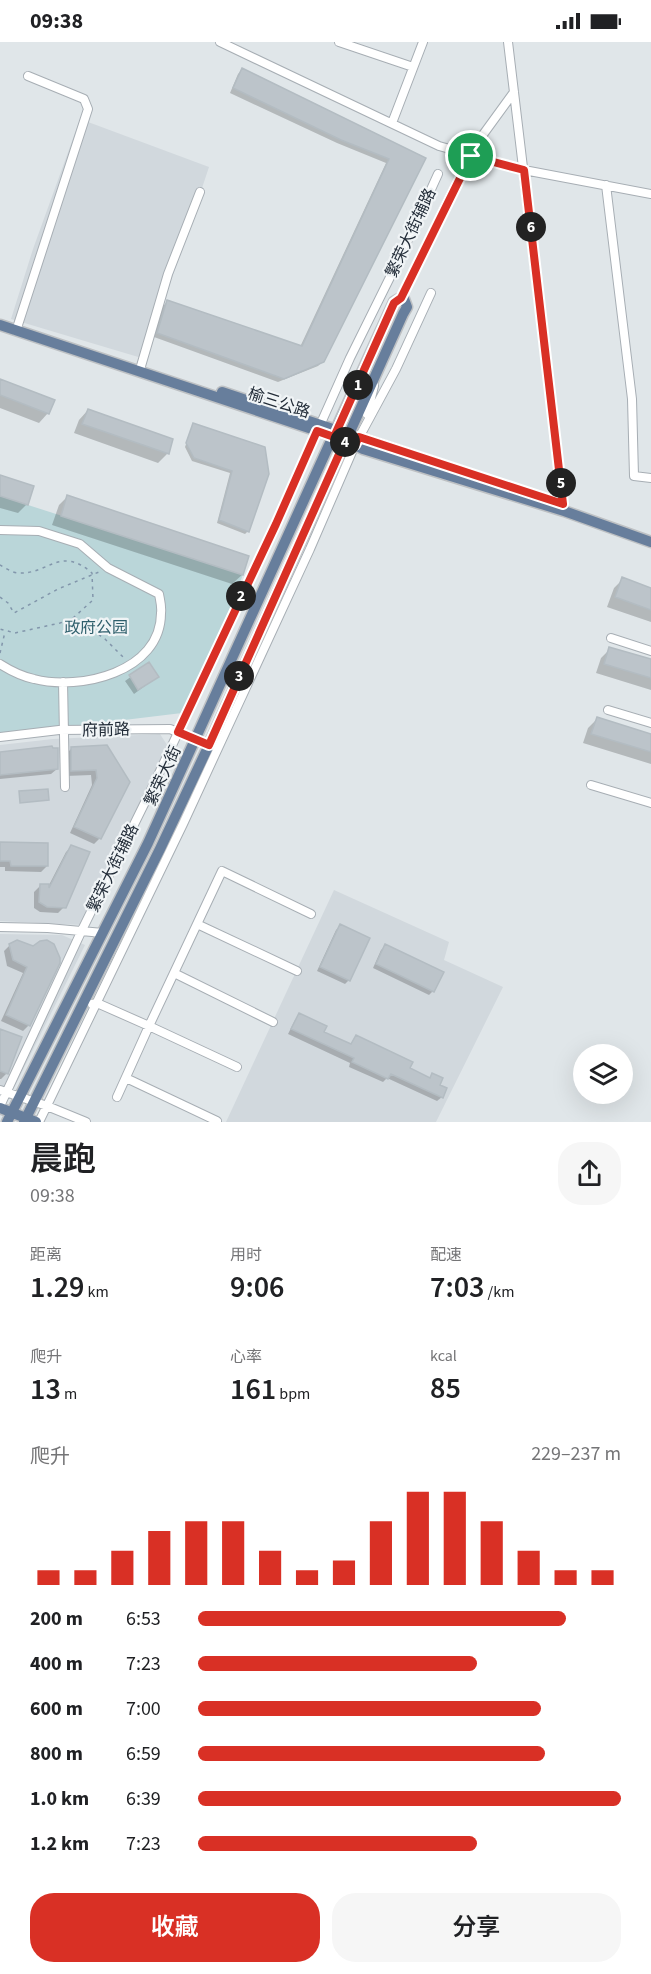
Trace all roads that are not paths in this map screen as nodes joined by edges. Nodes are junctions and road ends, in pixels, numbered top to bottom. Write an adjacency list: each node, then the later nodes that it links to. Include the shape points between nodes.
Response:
1 (220, 42): 5 (street)
2 (339, 42): 6 (street)
3 (423, 42): 6 (street)
4 (508, 42): 8 (street)
5 (233, 45): 9 (street)
6 (413, 67): 9 (street)
7 (28, 76): 20 (street, via 84,99 88,109)
8 (514, 92): 10 (street); 11 (street)
9 (392, 123): 10 (street)
10 (471, 156): 11 (street); 17 (street)
11 (524, 170): 13 (street); 27 (street)
12 (438, 174): 23 (street, 繁荣大街辅路)
13 (606, 185): 15 (street); 26 (street, via 632,399 634,476)
14 (200, 192): 21 (street, via 168,274)
15 (651, 194)
16 (431, 294): 24 (street)
17 (401, 298): 22 (main road, via 407,307); 25 (main road, via 394,303)
18 (0, 319): 20 (main road, 榆三公路)
19 (0, 326): 20 (main road, 榆三公路)
20 (17, 328): 21 (main road, 榆三公路); 23 (main road, 榆三公路)
21 (141, 366): 23 (main road, 榆三公路)
22 (377, 371): 24 (street); 25 (main road)
23 (318, 427): 25 (main road, 榆三公路); 38 (street, 繁荣大街辅路)
24 (364, 427): 25 (street)
25 (347, 437): 27 (main road, 榆三公路); 40 (main road, 繁荣大街); 41 (main road, 繁荣大街); 52 (street, via 276,623)
26 (651, 478)
27 (564, 508): 29 (main road, 榆三公路); 30 (main road, 榆三公路)
28 (0, 530): 34 (street, via 39,531 80,544 108,568 159,594 162,612 151,646 110,676)
29 (651, 535)
30 (651, 542)
31 (611, 638): 32 (street)
32 (651, 651)
33 (0, 664): 34 (street, via 18,675)
34 (63, 682): 37 (street)
35 (608, 710): 36 (street)
36 (651, 723)
37 (63, 730): 38 (street, 府前路); 39 (street, 府前路); 43 (street)
38 (178, 732): 40 (street, 府前路); 48 (street, 繁荣大街辅路)
39 (0, 737)
40 (197, 739): 41 (street, 府前路); 49 (main road, 繁荣大街)
41 (209, 745): 53 (main road, 繁荣大街)
42 (591, 785): 44 (street)
43 (65, 787)
44 (651, 803)
45 (311, 914): 46 (street, via 222,871)
46 (197, 924): 50 (street); 51 (street)
47 (0, 927): 48 (street)
48 (82, 930): 49 (street); 58 (street, 繁荣大街辅路)
49 (103, 933): 59 (main road, 繁荣大街)
50 (297, 971)
51 (174, 973): 54 (street); 55 (street)
52 (97, 1003): 53 (street); 55 (street); 62 (street)
53 (82, 1004): 61 (main road, 繁荣大街)
54 (273, 1022)
55 (149, 1026): 56 (street); 57 (street)
56 (237, 1067)
57 (126, 1078): 60 (street); 66 (street)
58 (3, 1091): 59 (street); 63 (street, 繁荣大街辅路)
59 (20, 1096): 61 (street); 64 (main road, 繁荣大街)
60 (117, 1096)
61 (34, 1102): 62 (street); 65 (main road, 繁荣大街)
62 (47, 1106): 65 (street); 67 (street)
63 (0, 1107): 64 (main road)
64 (7, 1119): 65 (main road)
65 (32, 1121)
66 (217, 1121)
67 (86, 1122)

